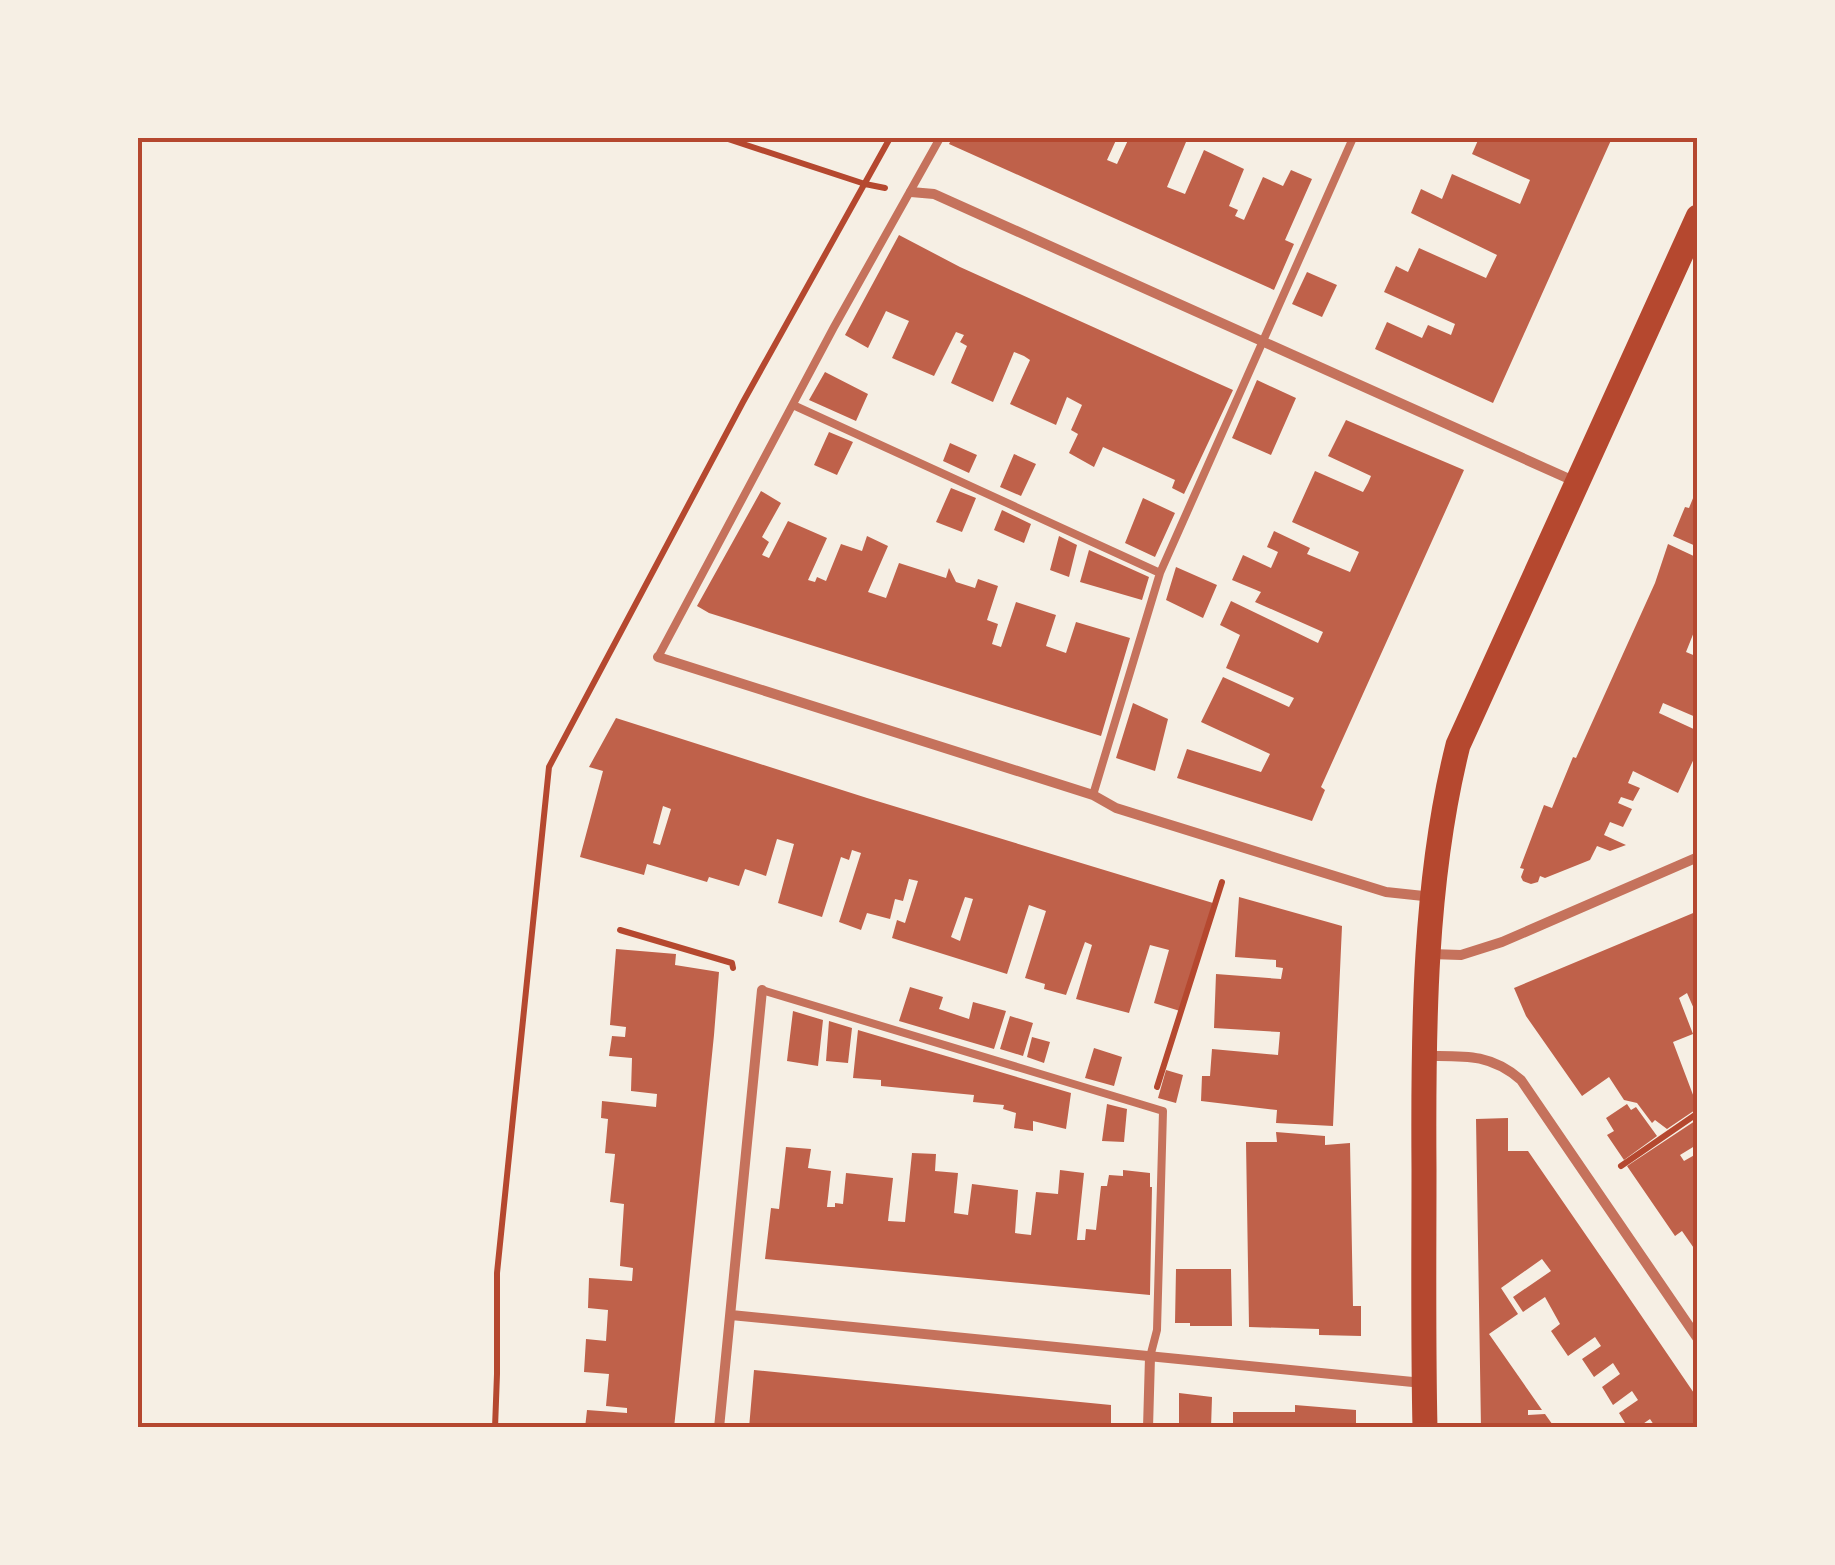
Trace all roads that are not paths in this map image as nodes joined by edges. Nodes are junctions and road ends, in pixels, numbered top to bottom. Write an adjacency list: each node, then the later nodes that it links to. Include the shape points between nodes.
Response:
1 (940, 138): 3 (lane)
2 (1353, 138): 5 (lane)
3 (911, 192): 5 (street, via 934,194); 6 (lane)
4 (1698, 217): 7 (main road)
5 (1264, 342): 7 (street); 8 (lane)
6 (794, 405): 8 (lane); 9 (lane)
7 (1577, 483): 12 (main road, via 1458,745)
8 (1160, 573): 10 (lane)
9 (658, 657): 10 (street)
10 (1094, 795): 12 (street, via 1116,808 1386,892)
11 (1698, 857): 13 (street, via 1502,942 1461,955)
12 (1434, 897): 13 (main road)
13 (1429, 954): 15 (main road)
14 (762, 990): 16 (street); 18 (lane, via 1163,1111 1157,1330)
15 (1423, 1056): 17 (street, via 1488,1059 1532,1093); 19 (main road)
16 (730, 1315): 18 (street); 20 (street)
17 (1698, 1338)
18 (1150, 1357): 19 (street); 21 (street)
19 (1424, 1383): 22 (main road)
20 (719, 1428)
21 (1148, 1428)
22 (1425, 1428)

